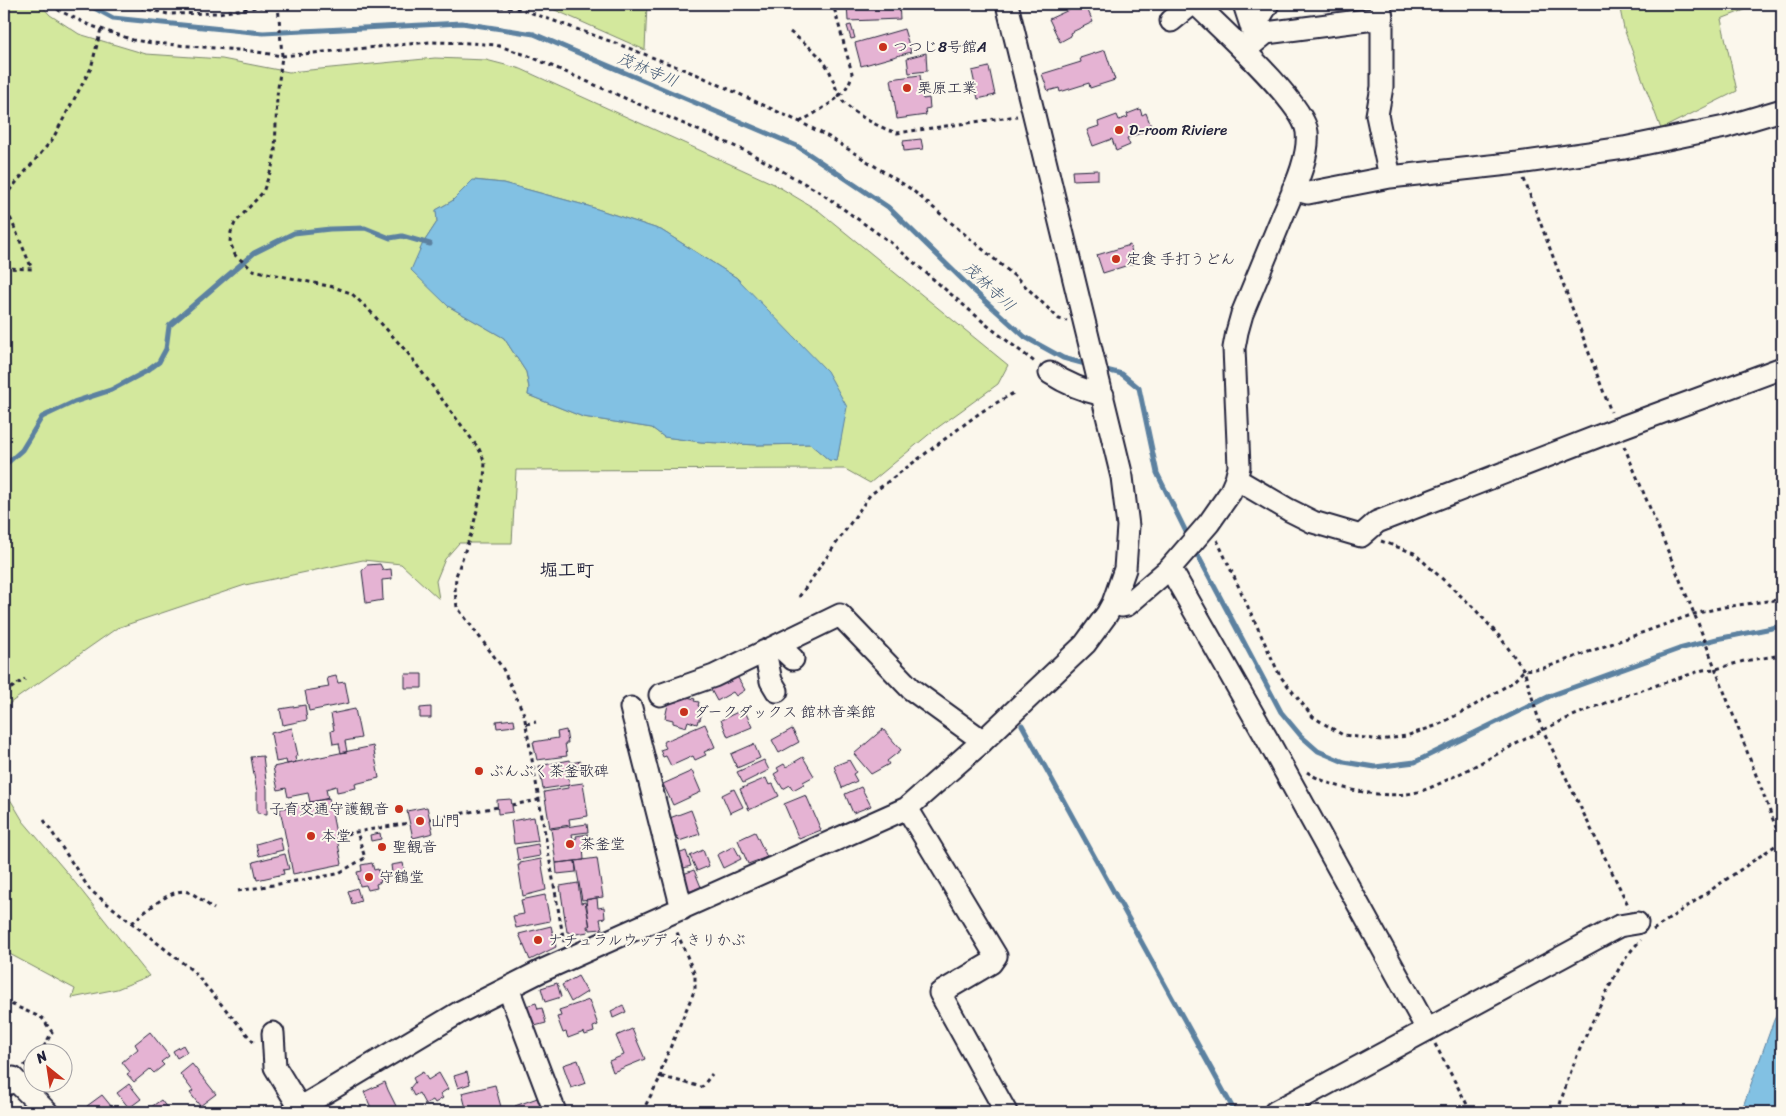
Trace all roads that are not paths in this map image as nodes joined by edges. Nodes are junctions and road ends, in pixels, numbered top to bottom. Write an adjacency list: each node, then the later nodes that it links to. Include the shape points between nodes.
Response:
1 (1007, 4): 14 (street)
2 (1192, 4): 7 (street)
3 (1196, 4): 8 (street)
4 (1244, 4): 8 (street)
5 (1268, 4): 8 (street)
6 (1381, 11): 8 (street, via 1266,33); 10 (street, via 1382,87 1378,115)
7 (1171, 21)
8 (1251, 41): 11 (street, via 1300,114 1307,131 1304,159)
9 (1782, 110): 10 (street, via 1624,148)
10 (1390, 177): 11 (street, via 1308,193)
11 (1293, 189): 15 (street, via 1237,332 1234,348 1239,468)
12 (1782, 368): 15 (street, via 1377,522 1361,536 1313,522)
13 (1050, 373): 14 (street, via 1066,383)
14 (1104, 395): 17 (street, via 1122,477 1128,526 1125,569)
15 (1236, 479): 16 (street, via 1206,526)
16 (1173, 565): 17 (street, via 1128,605); 27 (street)
17 (1113, 603): 22 (street, via 1085,644)
18 (779, 652): 19 (street, via 771,681); 20 (street); 22 (street, via 840,614 911,689)
19 (777, 691)
20 (660, 695)
21 (631, 708): 24 (street)
22 (983, 741): 23 (street)
23 (908, 808): 24 (street); 33 (street, via 996,956 991,963 940,993)
24 (678, 916): 26 (street, via 541,971)
25 (1644, 930): 27 (street, via 1619,926)
26 (508, 988): 30 (street, via 460,1012); 32 (street)
27 (1427, 1029): 34 (street)
28 (274, 1033): 30 (street, via 275,1066)
29 (4, 1086): 31 (street, via 13,1078)
30 (297, 1110)
31 (47, 1112)
32 (555, 1112)
33 (1006, 1112)
34 (1275, 1112)

